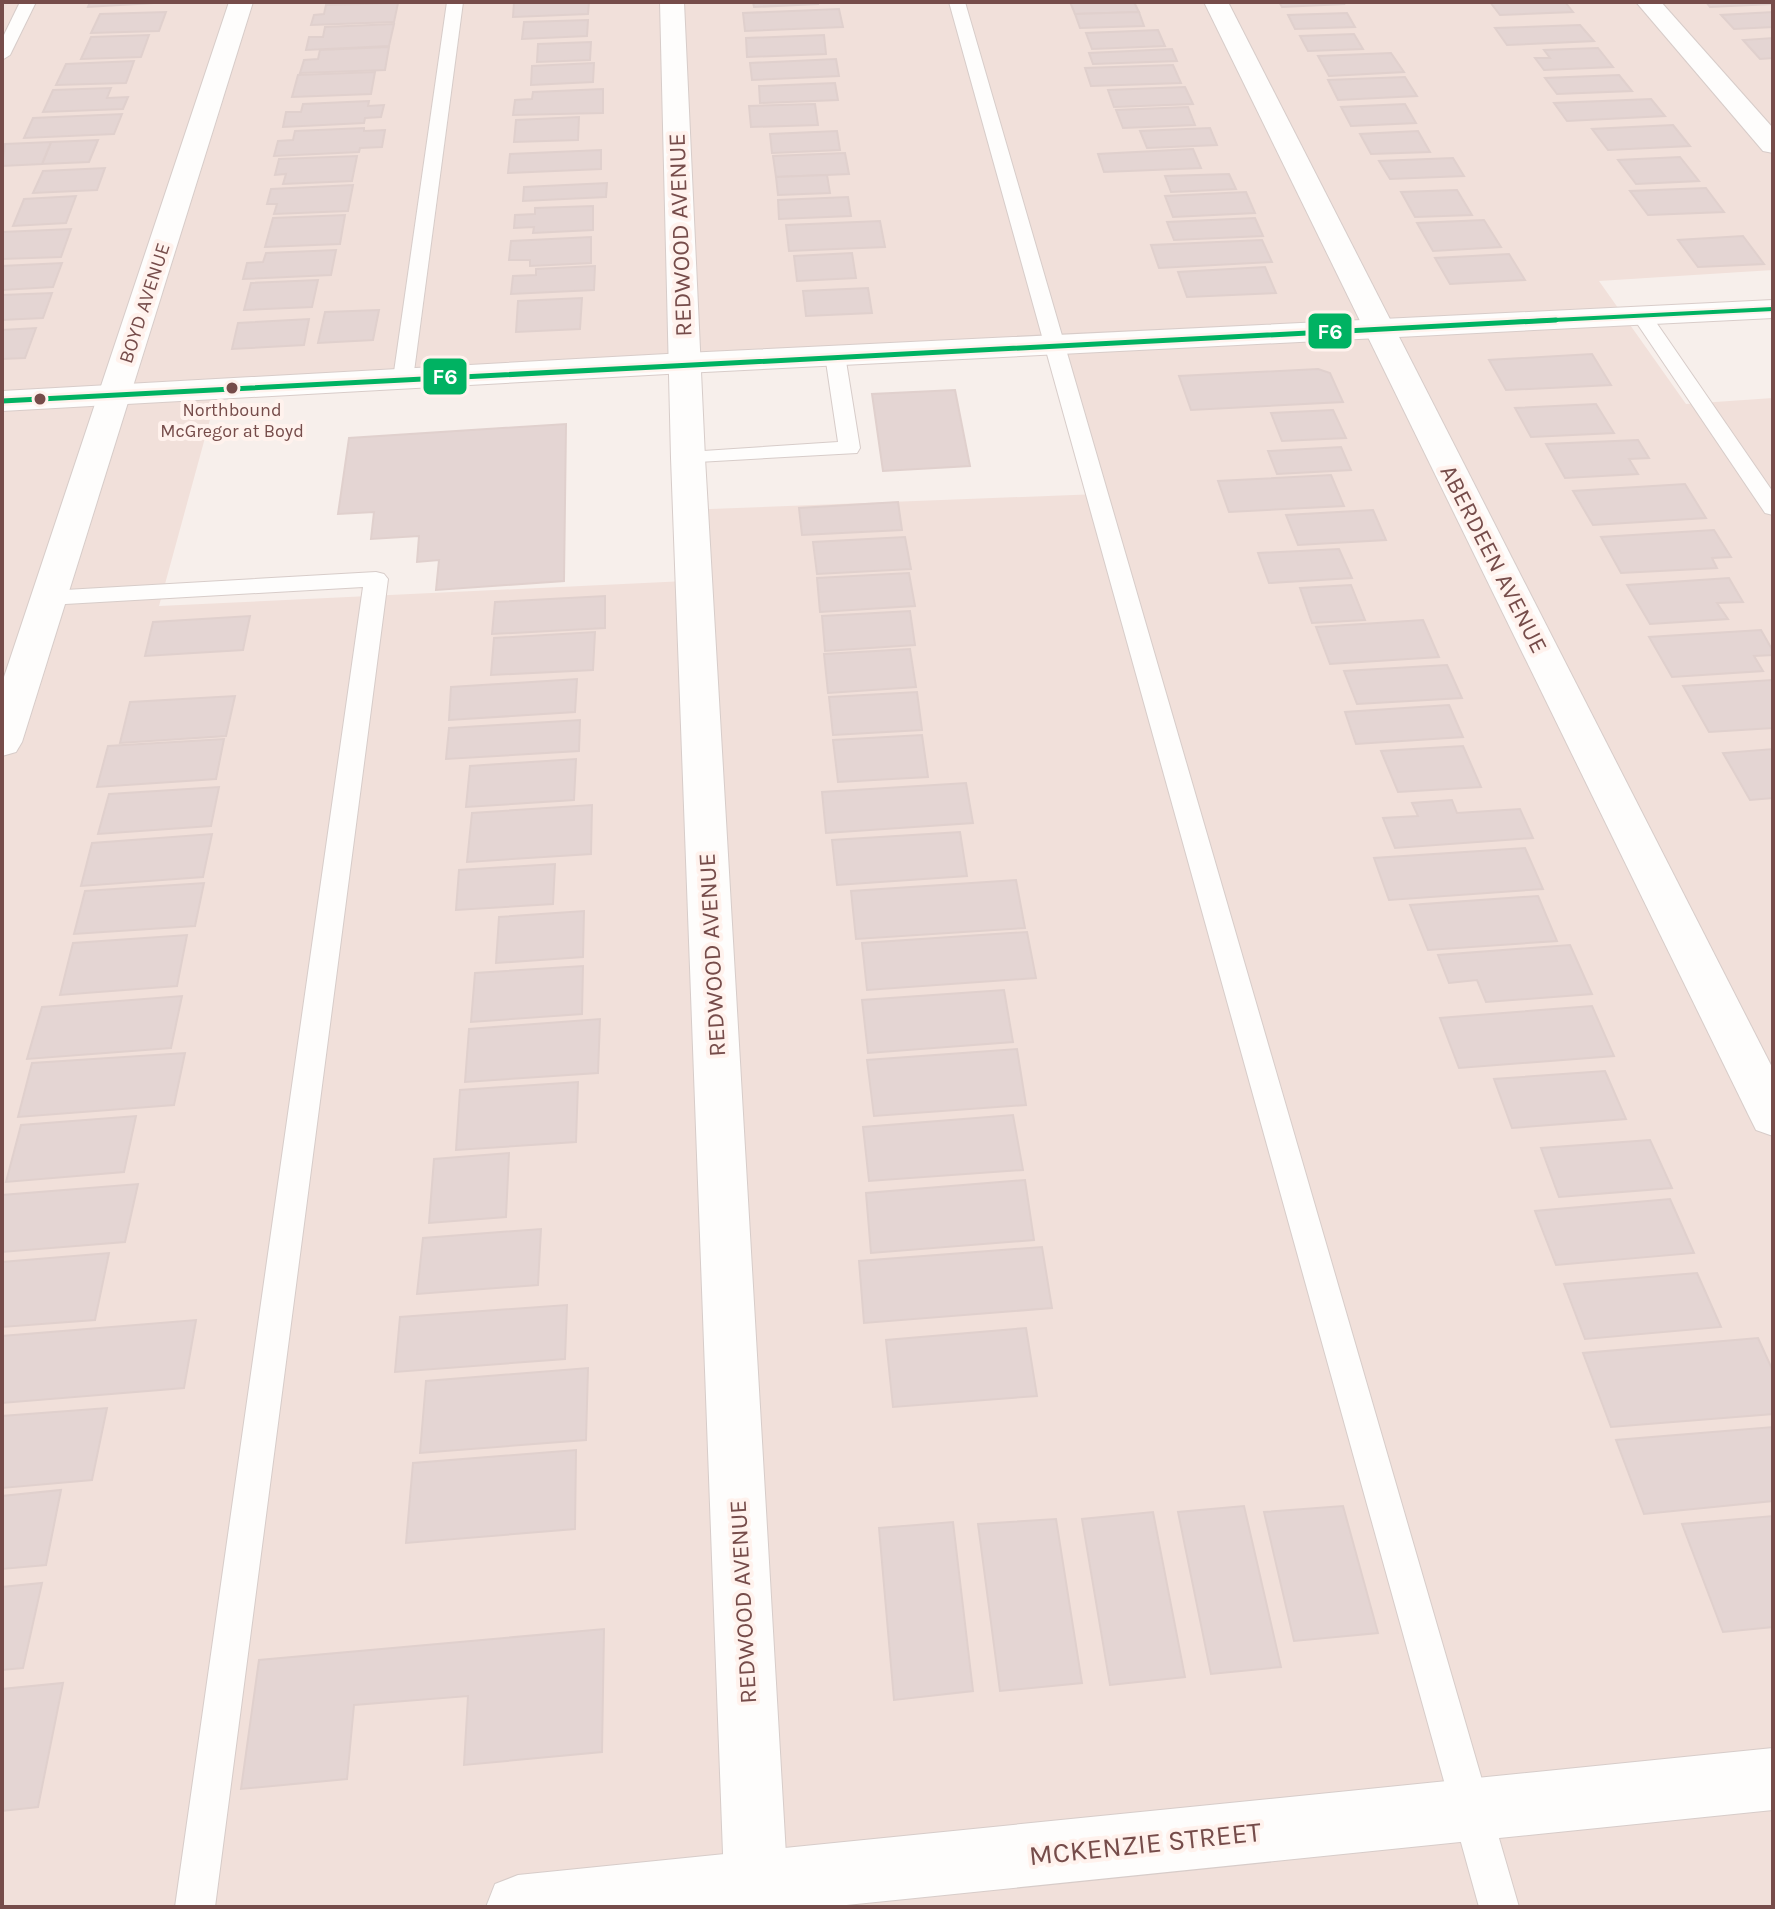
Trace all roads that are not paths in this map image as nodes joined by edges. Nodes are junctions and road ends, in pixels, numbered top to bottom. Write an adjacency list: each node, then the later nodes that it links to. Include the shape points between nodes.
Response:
1 (28, 2): 8 (lane)
2 (241, 2): 17 (street, BOYD AVENUE)
3 (455, 2): 16 (lane)
4 (672, 2): 15 (street, REDWOOD AVENUE)
5 (957, 2): 13 (lane)
6 (1216, 2): 12 (street, ABERDEEN AVENUE)
7 (1648, 2): 9 (street)
8 (2, 55)
9 (1773, 145)
10 (1773, 309): 11 (street)
11 (1642, 316): 12 (street); 20 (lane)
12 (1379, 329): 13 (street); 23 (street, ABERDEEN AVENUE)
13 (1057, 345): 14 (street); 25 (lane)
14 (835, 355): 15 (street); 19 (lane, via 849,448)
15 (685, 363): 16 (street); 19 (street, REDWOOD AVENUE)
16 (403, 379): 17 (street)
17 (114, 395): 18 (street); 21 (street, BOYD AVENUE)
18 (2, 401)
19 (688, 458): 26 (street, REDWOOD AVENUE)
20 (1773, 508)
21 (48, 598): 22 (street, BOYD AVENUE); 27 (lane, via 376,579)
22 (2, 742)
23 (1773, 1116)
24 (1773, 1779): 25 (street, MCKENZIE STREET)
25 (1472, 1811): 26 (street, MCKENZIE STREET); 29 (lane)
26 (757, 1894): 28 (street, MCKENZIE STREET)
27 (195, 1907)
28 (518, 1907)
29 (1499, 1907)

